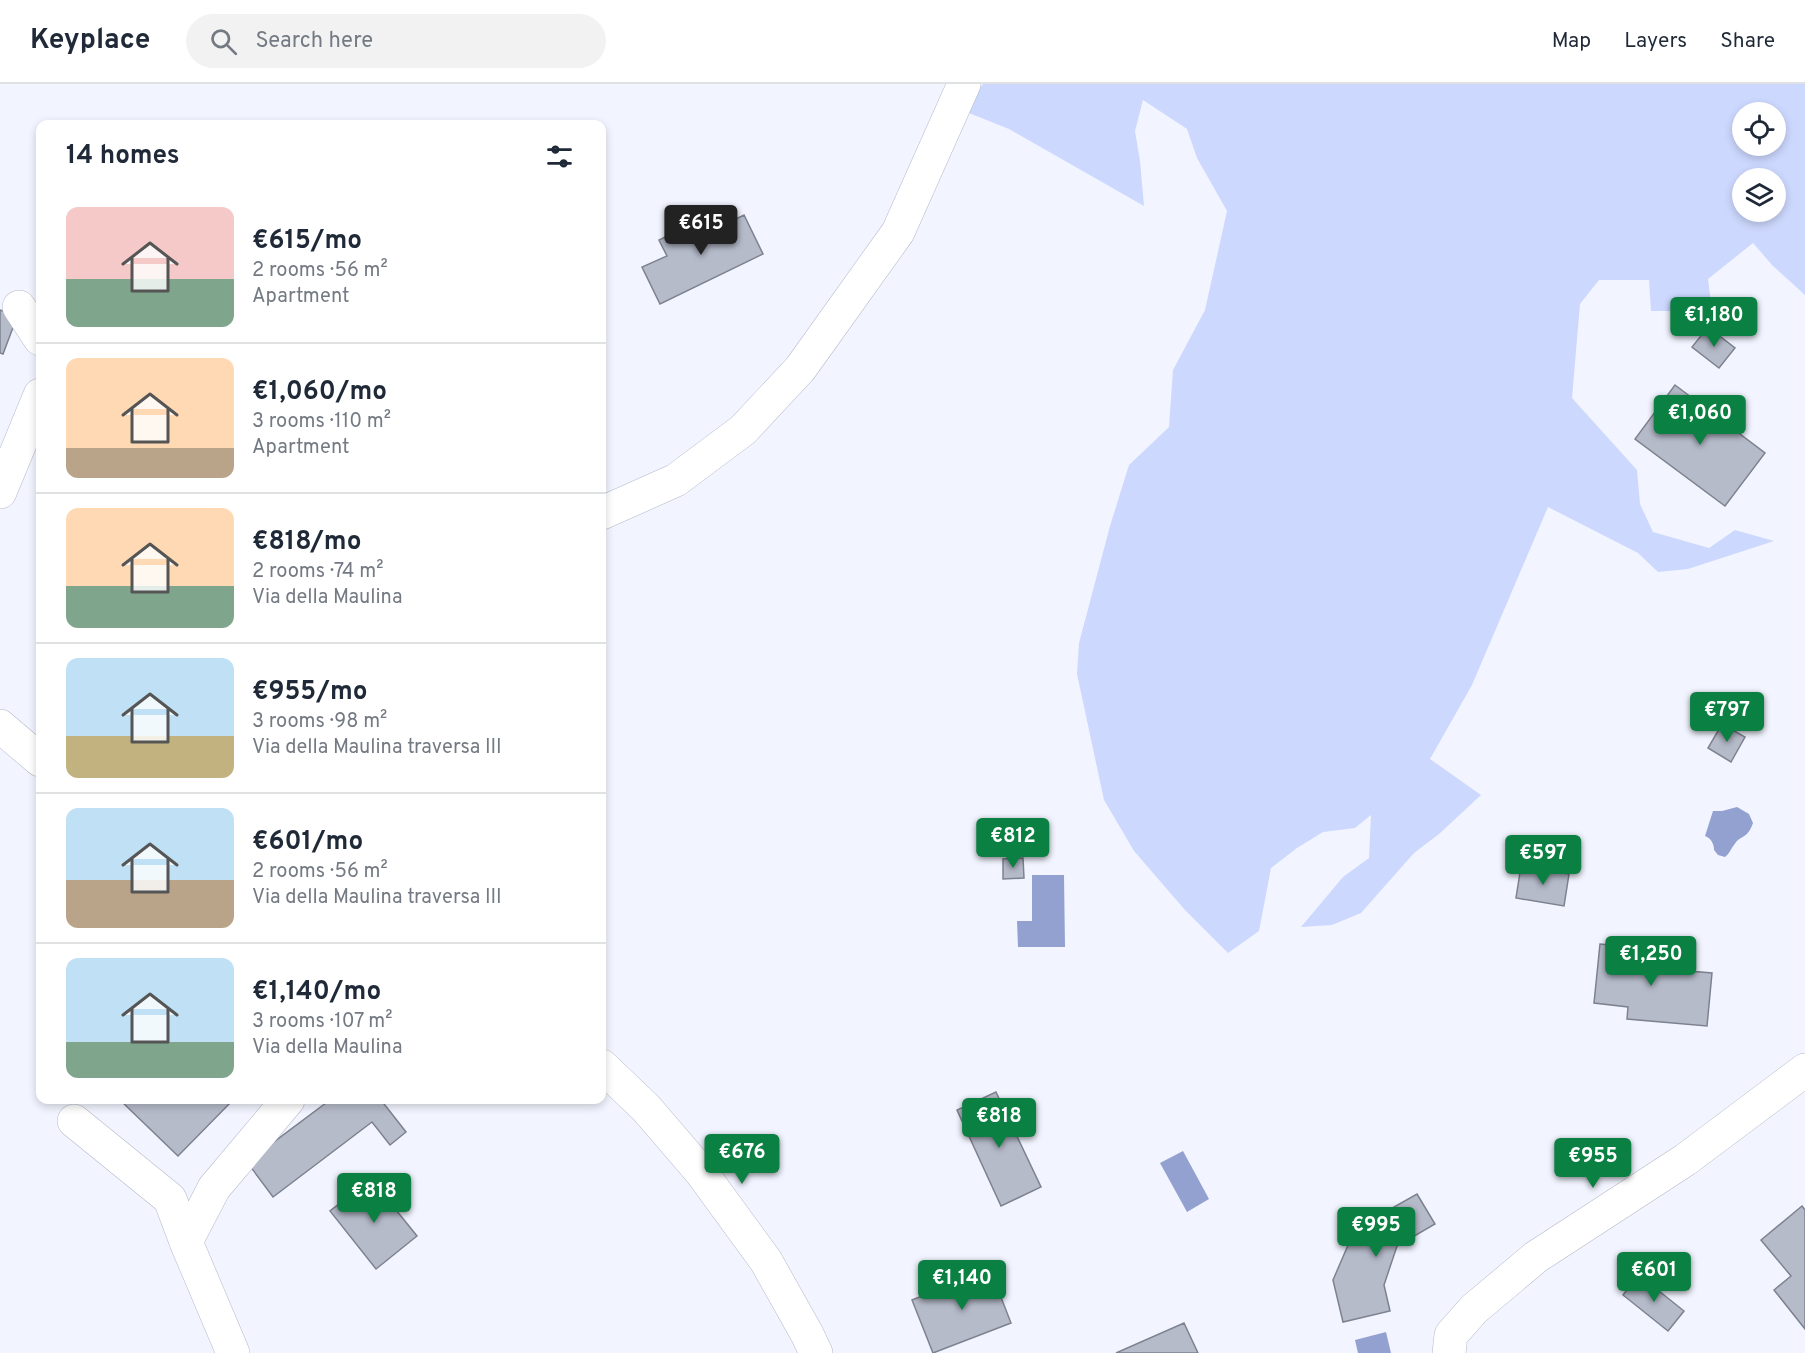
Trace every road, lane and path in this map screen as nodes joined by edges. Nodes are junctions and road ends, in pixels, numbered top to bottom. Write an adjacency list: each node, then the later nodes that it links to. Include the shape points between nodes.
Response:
1 (964, 84): 6 (street, via 898,232 800,369 743,430 676,480)
2 (19, 307): 3 (street)
3 (36, 333)
4 (36, 405): 5 (street)
5 (0, 492)
6 (606, 511)
7 (0, 726): 8 (street)
8 (36, 757)
9 (606, 1070): 15 (street, via 646,1108 701,1172 766,1261)
10 (1805, 1070): 16 (street, via 1685,1160 1536,1257 1473,1309 1451,1335)
11 (285, 1104): 13 (street, via 214,1188)
12 (74, 1121): 13 (street, via 170,1199)
13 (186, 1242): 14 (street)
14 (233, 1353)
15 (816, 1353)
16 (1449, 1353)

